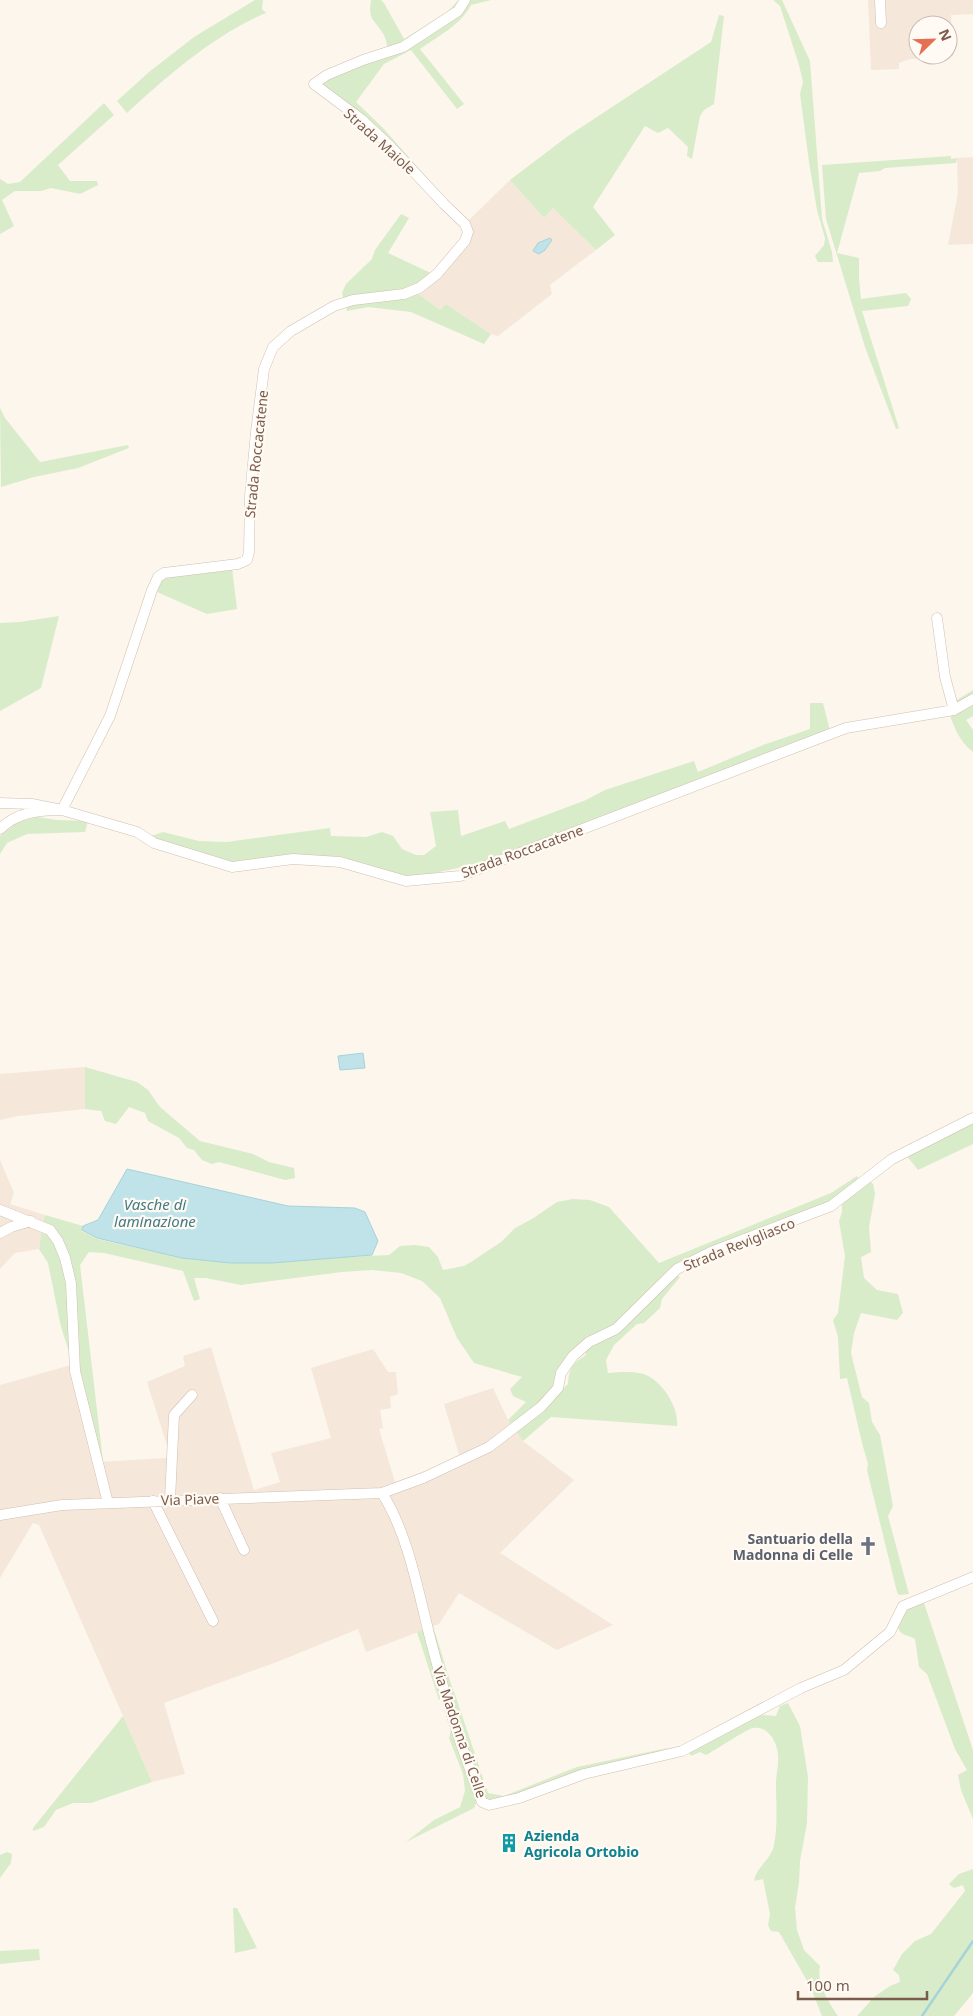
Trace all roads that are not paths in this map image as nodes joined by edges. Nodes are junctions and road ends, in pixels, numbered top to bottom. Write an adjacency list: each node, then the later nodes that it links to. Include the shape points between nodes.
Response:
1 (465, 0): 4 (street, Strada Maiole, via 458,11 403,47 363,60 314,84 361,119 389,145 465,224 468,232 465,241 437,274 419,288 404,294)
2 (880, 0): 3 (street)
3 (881, 24)
4 (361, 300): 9 (street, Strada Roccacatene, via 344,302 320,314 291,331 270,352 264,369 256,432 247,560 238,564 164,573 158,577 110,716)
5 (937, 618): 7 (street, via 945,677)
6 (973, 699): 7 (street, Strada Roccacatene)
7 (954, 710): 9 (street, Strada Roccacatene, via 846,728 460,876 406,881 340,862 302,860 232,867 154,843 137,832)
8 (0, 803): 9 (street, Strada Roccacatene, via 32,804)
9 (62, 810): 10 (street, via 22,814)
10 (0, 829)
11 (973, 1118): 16 (street, Strada Revigliasco, via 892,1159 831,1206 711,1252 677,1269 616,1329 589,1342 573,1356 561,1373 558,1388 534,1412 471,1456)
12 (0, 1210): 13 (street)
13 (31, 1221): 14 (street); 20 (street, via 50,1230 65,1258 71,1283 75,1371)
14 (0, 1233)
15 (192, 1394): 18 (street, via 174,1415)
16 (382, 1493): 17 (street, Via Piave); 23 (street, Via Madonna di Celle, via 406,1545 446,1699 482,1802 489,1805 519,1798 584,1774 682,1751 801,1688 844,1670 890,1632 903,1606)
17 (220, 1498): 18 (street, Via Piave); 22 (street)
18 (170, 1500): 19 (street, Via Piave)
19 (153, 1501): 20 (street, Via Piave); 24 (street)
20 (108, 1503): 21 (street, Via Piave, via 43,1507)
21 (0, 1515)
22 (244, 1550)
23 (973, 1577)
24 (213, 1621)

